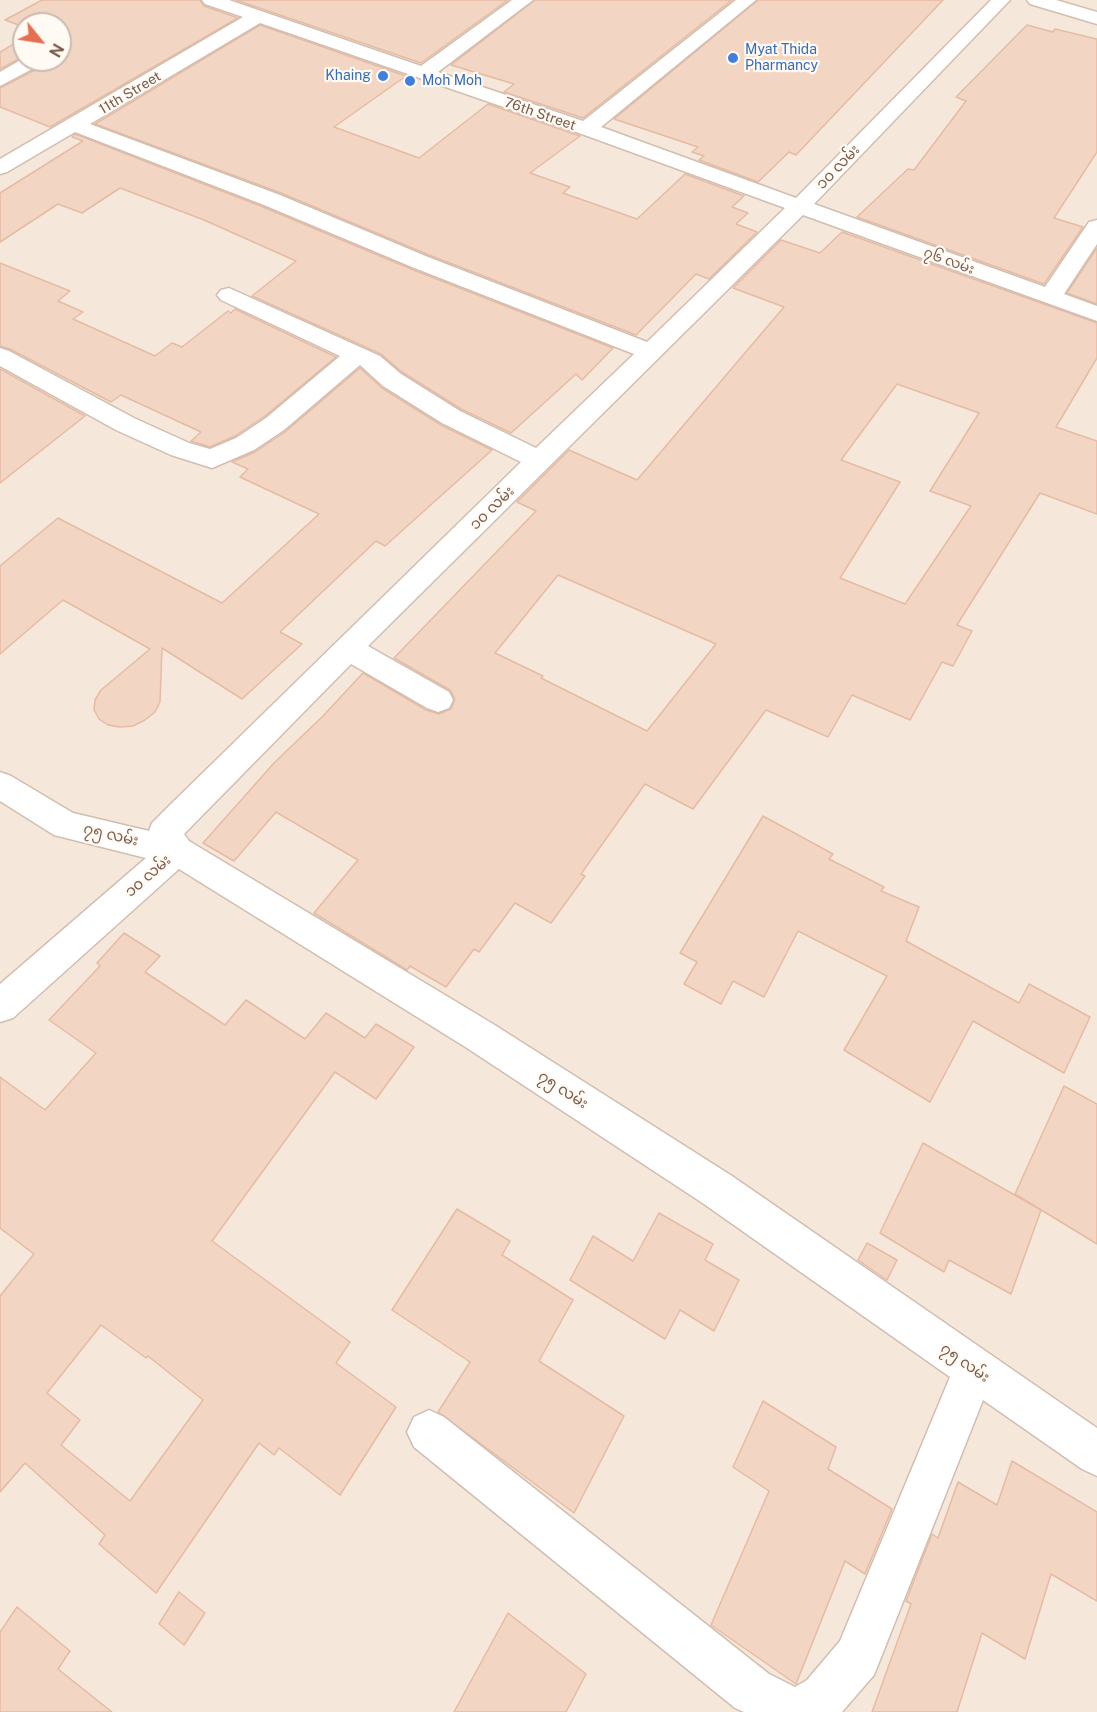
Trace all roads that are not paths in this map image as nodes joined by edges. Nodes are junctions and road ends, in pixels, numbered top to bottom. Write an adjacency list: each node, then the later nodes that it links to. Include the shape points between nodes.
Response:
1 (212, 0): 7 (street, 76th Street)
2 (272, 0): 7 (street, 11th Street)
3 (524, 0): 10 (street)
4 (747, 0): 13 (street)
5 (1001, 0): 15 (street, ၁၀ လမ်း)
6 (1036, 0): 8 (street)
7 (254, 15): 10 (street, 76th Street); 12 (street, 11th Street)
8 (1097, 18)
9 (14, 72): 11 (street)
10 (424, 73): 13 (street, 76th Street)
11 (0, 80)
12 (75, 125): 14 (street, 11th Street); 20 (street)
13 (586, 129): 15 (street, 76th Street)
14 (0, 168)
15 (800, 206): 18 (street, ၇၆ လမ်း); 20 (street, ၁၀ လမ်း)
16 (1097, 227): 18 (street)
17 (229, 295): 21 (street)
18 (1050, 298): 19 (street, ၇၆ လမ်း)
19 (1097, 314)
20 (651, 352): 23 (street, ၁၀ လမ်း)
21 (357, 355): 22 (street, via 275,424 212,459 125,424); 23 (street, via 420,399)
22 (0, 356)
23 (540, 461): 24 (street, ၁၀ လမ်း)
24 (348, 649): 25 (street); 27 (street, ၁၀ လမ်း, via 164,833)
25 (438, 700)
26 (0, 784): 27 (street, ၇၅ လမ်း, via 64,825)
27 (177, 850): 28 (street, ၁၀ လမ်း); 29 (street, ၇၅ လမ်း, via 480,1036 718,1190)
28 (0, 1006)
29 (974, 1370): 31 (street, ၇၅ လမ်း); 32 (street, via 857,1658 824,1697)
30 (429, 1432): 32 (street, via 752,1691)
31 (1097, 1454)
32 (797, 1712)

